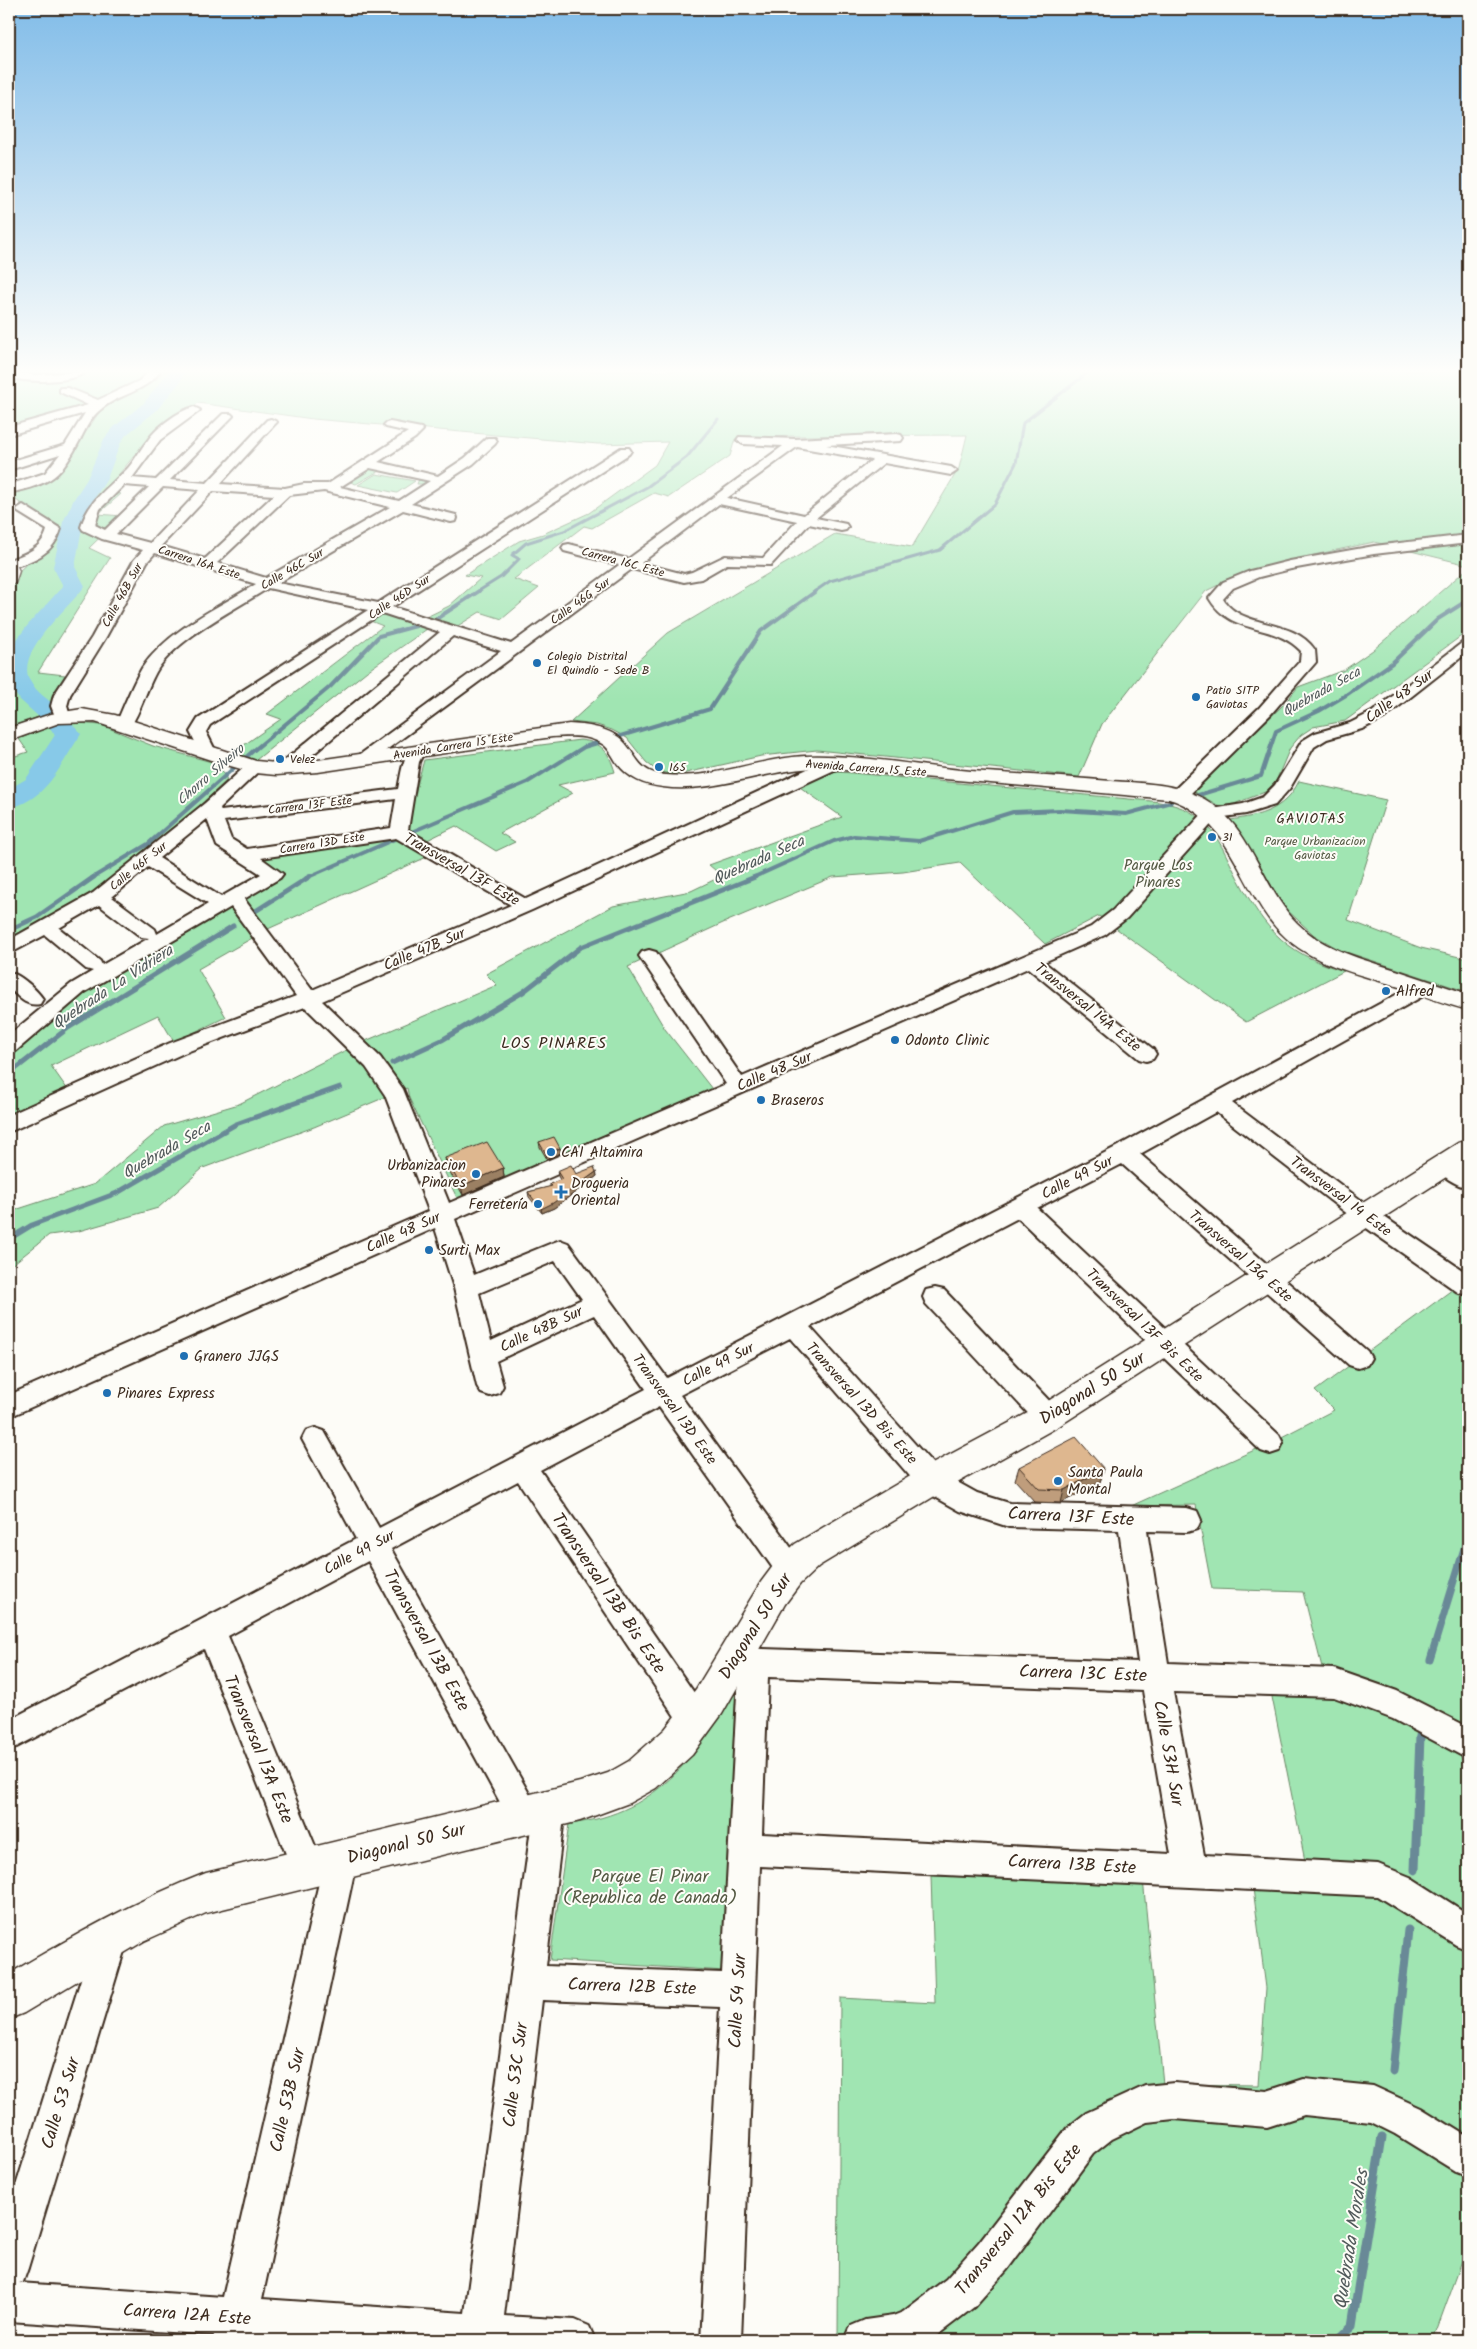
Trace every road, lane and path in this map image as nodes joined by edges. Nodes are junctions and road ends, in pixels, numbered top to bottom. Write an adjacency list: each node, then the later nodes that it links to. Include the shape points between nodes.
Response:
1 (35, 481): 13 (street)
2 (122, 481): 10 (street); 23 (street, Carrera 16A Este, via 97,505 88,520 88,527)
3 (163, 481): 10 (street)
4 (218, 481): 11 (street, Calle 46B Sur)
5 (342, 481): 12 (street)
6 (440, 481): 16 (street, Calle 46C Sur)
7 (579, 481): 21 (street, Calle 46D Sur)
8 (744, 481): 15 (street, Calle 46G Sur)
9 (854, 481): 19 (street)
10 (160, 484): 11 (street); 23 (street)
11 (212, 487): 14 (street); 25 (street, Calle 46B Sur)
12 (330, 488): 14 (street, via 311,487); 16 (street)
13 (9, 489)
14 (285, 492): 28 (street)
15 (717, 500): 19 (street); 27 (street, Calle 46G Sur)
16 (402, 505): 18 (street); 31 (street, Calle 46C Sur)
17 (23, 509): 29 (street, via 54,529 53,535 39,553)
18 (451, 518)
19 (807, 519): 20 (street); 27 (street, Carrera 16C Este, via 770,560 757,563 725,560 696,576 677,577)
20 (841, 527)
21 (502, 531): 22 (street); 32 (street, Calle 46D Sur)
22 (518, 535)
23 (107, 536): 25 (street, Carrera 16A Este)
24 (1468, 539): 46 (street, via 1322,557 1247,578 1222,589 1216,598 1220,608 1232,616 1298,639 1308,650 1308,662 1258,718)
25 (152, 547): 28 (street, Carrera 16A Este); 36 (street, Calle 46B Sur, via 136,567 99,637 62,695 59,706)
26 (569, 548): 27 (street, Carrera 16C Este)
27 (631, 563): 35 (street, Calle 46G Sur)
28 (208, 564): 31 (street, Carrera 16A Este)
29 (9, 565): 30 (main road)
30 (9, 578)
31 (266, 584): 32 (street, Carrera 16A Este); 37 (street, Calle 46C Sur, via 195,627 164,652 149,670)
32 (380, 608): 33 (street, Carrera 16A Este); 40 (street, Calle 46D Sur, via 204,722 198,732)
33 (450, 631): 35 (street, Carrera 16A Este); 44 (street)
34 (1468, 645): 48 (street, Calle 48 Sur, via 1378,716 1321,736 1308,744 1279,793 1269,801 1246,809)
35 (513, 650): 41 (street, Calle 46G Sur)
36 (62, 716): 37 (main road, Avenida Carrera 15 Este, via 88,714); 38 (main road, Avenida Carrera 15 Este)
37 (124, 724): 40 (main road, Avenida Carrera 15 Este)
38 (9, 735)
39 (416, 752): 41 (main road, Avenida Carrera 15 Este); 42 (main road, Avenida Carrera 15 Este, via 552,731 581,731 608,740 633,769 664,782 694,782 790,763); 45 (street)
40 (218, 756): 43 (main road, Avenida Carrera 15 Este)
41 (364, 759): 44 (main road, Avenida Carrera 15 Este)
42 (835, 763): 46 (main road, Avenida Carrera 15 Este, via 1141,789); 54 (street, Calle 47B Sur)
43 (251, 766): 44 (main road, Avenida Carrera 15 Este); 47 (street, Calle 46F Sur)
44 (285, 769)
45 (406, 793): 47 (street, Carrera 13F Este); 49 (street)
46 (1178, 796): 48 (main road, Avenida Carrera 15 Este)
47 (212, 812): 50 (street, via 224,842); 51 (street, Calle 46F Sur)
48 (1212, 814): 59 (street, Calle 48 Sur, via 1110,924); 62 (main road, Avenida Carrera 15 Este, via 1233,840 1275,911 1298,936 1320,951 1347,963)
49 (399, 832): 50 (street, Carrera 13D Este); 54 (street, Transversal 13F Este)
50 (244, 855): 53 (street, via 274,874)
51 (147, 859): 52 (street, Calle 46F Sur); 53 (street)
52 (100, 897): 55 (street, Calle 46F Sur); 56 (street)
53 (228, 901): 64 (street); 66 (street, via 78,988)
54 (525, 906): 64 (street, Calle 47B Sur)
55 (48, 928): 57 (street, Calle 46F Sur); 60 (street)
56 (148, 933)
57 (9, 948)
58 (649, 956): 68 (street)
59 (1030, 960): 67 (street, Transversal 14A Este); 68 (street, Calle 48 Sur)
60 (93, 965)
61 (9, 978): 63 (street)
62 (1425, 987): 65 (main road, Avenida Carrera 15 Este); 69 (street, Calle 49 Sur)
63 (33, 999)
64 (308, 999): 70 (street, Calle 47B Sur, via 178,1048); 74 (street, via 373,1062 387,1080)
65 (1468, 1002)
66 (9, 1046)
67 (1146, 1054)
68 (738, 1086): 74 (street, Calle 48 Sur)
69 (1217, 1102): 71 (street, Calle 49 Sur); 75 (street, Transversal 14 Este)
70 (9, 1124)
71 (1124, 1153): 73 (street, Calle 49 Sur); 76 (street, Transversal 13G Este)
72 (1461, 1165): 75 (main road, Diagonal 50 Sur)
73 (1021, 1207): 81 (street, Calle 49 Sur); 82 (street, Transversal 13F Bis Este)
74 (442, 1215): 78 (street); 87 (street, Calle 48 Sur)
75 (1366, 1216): 76 (main road, Diagonal 50 Sur); 77 (street, Transversal 14 Este)
76 (1267, 1278): 82 (main road, Diagonal 50 Sur); 84 (street, Transversal 13G Este)
77 (1468, 1286)
78 (466, 1288): 80 (street, Transversal 13D Este, via 560,1249); 83 (street)
79 (935, 1296): 88 (street)
80 (598, 1302): 83 (street, Calle 48B Sur); 86 (street, Transversal 13D Este)
81 (793, 1325): 86 (street, Calle 49 Sur); 92 (street, Transversal 13D Bis Este)
82 (1164, 1343): 88 (main road, Diagonal 50 Sur); 90 (street, Transversal 13F Bis Este)
83 (483, 1356): 85 (street)
84 (1358, 1358)
85 (490, 1386)
86 (663, 1392): 91 (street, Calle 49 Sur); 96 (street, Transversal 13D Este)
87 (9, 1406)
88 (1048, 1417): 92 (main road, Diagonal 50 Sur)
89 (315, 1439): 95 (street, Transversal 13B Este)
90 (1270, 1444)
91 (523, 1466): 95 (street, Calle 49 Sur); 100 (street, Transversal 13B Bis Este)
92 (932, 1481): 93 (street, Carrera 13F Este, via 970,1503 1009,1515); 96 (main road, Diagonal 50 Sur, via 822,1545)
93 (1131, 1519): 94 (street, Carrera 13F Este); 99 (street, Calle 53H Sur)
94 (1187, 1520)
95 (373, 1545): 97 (street, Calle 49 Sur); 103 (street, Transversal 13B Este)
96 (790, 1569): 98 (main road, Diagonal 50 Sur, via 777,1584)
97 (211, 1630): 101 (street, Calle 49 Sur); 105 (street, Transversal 13A Este)
98 (743, 1662): 99 (street, Carrera 13C Este); 100 (main road, Diagonal 50 Sur); 104 (street, Calle 54 Sur)
99 (1155, 1676): 102 (street, Carrera 13C Este, via 1334,1683 1380,1697); 106 (street, Calle 53H Sur)
100 (695, 1720): 103 (main road, Diagonal 50 Sur, via 644,1774 601,1795)
101 (9, 1736)
102 (1468, 1744)
103 (537, 1812): 105 (main road, Diagonal 50 Sur); 109 (street, Calle 53C Sur)
104 (745, 1849): 106 (street, Carrera 13B Este); 110 (street, Calle 54 Sur)
105 (324, 1863): 108 (main road, Diagonal 50 Sur, via 206,1893 158,1912); 115 (street, Calle 53B Sur)
106 (1190, 1869): 107 (street, Carrera 13B Este, via 1378,1880)
107 (1468, 1933)
108 (111, 1938): 111 (main road, Diagonal 50 Sur); 113 (street, Calle 53 Sur)
109 (527, 1982): 110 (street, Carrera 12B Este); 116 (street, Calle 53C Sur)
110 (737, 1991): 118 (street, Calle 54 Sur)
111 (9, 1998)
112 (1468, 2158): 119 (street, Transversal 12A Bis Este, via 1408,2120 1373,2104 1304,2097 1267,2109 1174,2101 1145,2104 1099,2126 1080,2141 993,2256 960,2293 917,2326 894,2336)
113 (9, 2268)
114 (9, 2302): 115 (street, Carrera 12A Este)
115 (235, 2329): 116 (street, Carrera 12A Este)
116 (481, 2337): 117 (street, Carrera 12A Este)
117 (575, 2340)
118 (720, 2340)
119 (864, 2340)

